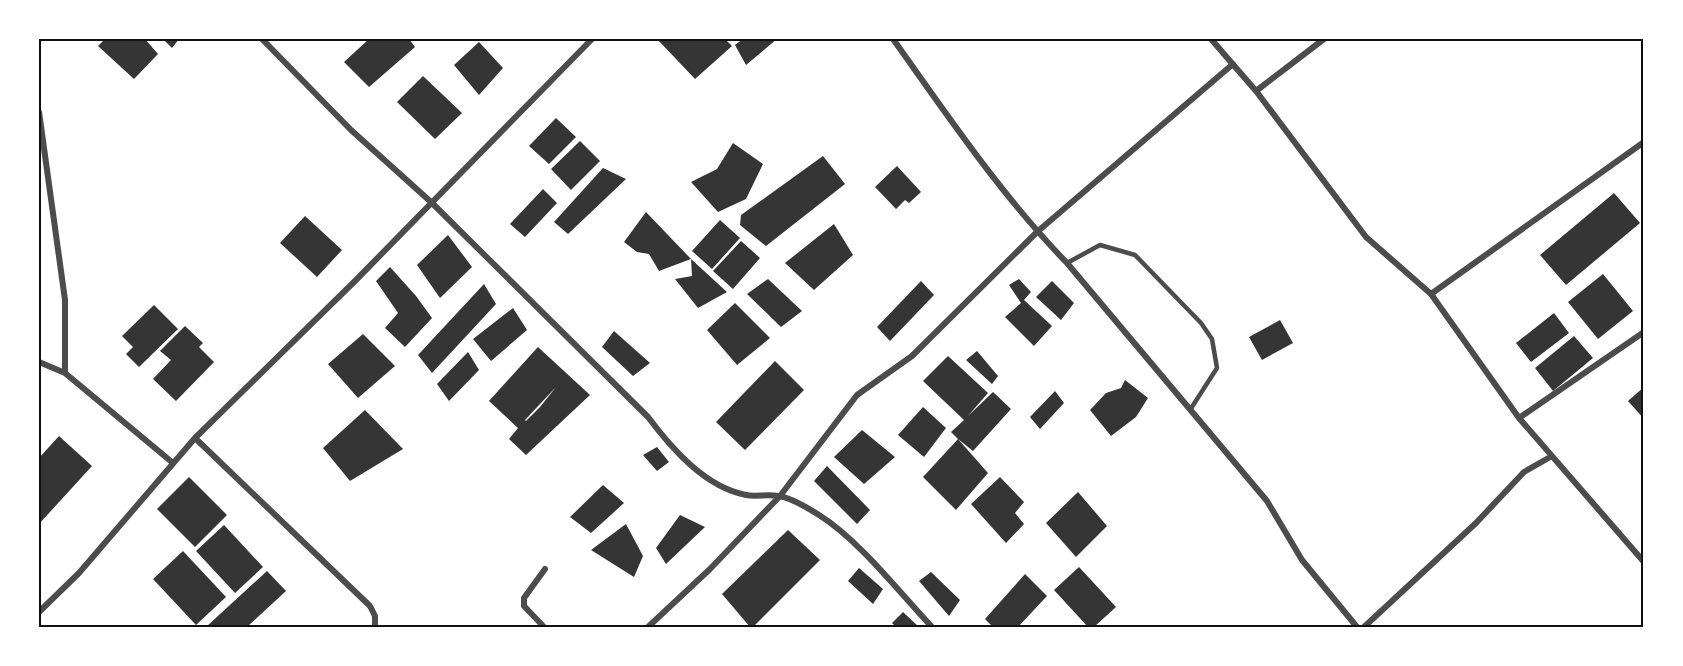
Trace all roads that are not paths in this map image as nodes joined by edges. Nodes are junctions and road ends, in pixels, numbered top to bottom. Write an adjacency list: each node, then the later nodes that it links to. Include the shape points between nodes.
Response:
1 (262, 39): 10 (street, via 351,130)
2 (592, 39): 10 (street)
3 (893, 39): 11 (street)
4 (1211, 39): 6 (street)
5 (1324, 39): 7 (street)
6 (1233, 64): 7 (street); 11 (street)
7 (1256, 91): 13 (street, via 1366,237)
8 (39, 112): 16 (street, via 65,300)
9 (1644, 142): 13 (street)
10 (431, 202): 19 (street); 22 (street, via 697,469 716,485 746,495)
11 (1037, 232): 12 (street); 22 (street, via 912,356 857,395)
12 (1067, 263): 17 (street); 17 (lane, via 1100,245 1135,255 1201,323 1212,339 1217,368)
13 (1431, 294): 18 (street)
14 (1644, 332): 18 (street)
15 (39, 363): 16 (street)
16 (65, 373): 21 (street)
17 (1190, 410): 30 (street, via 1267,501 1302,560)
18 (1519, 418): 20 (street)
19 (195, 438): 21 (street); 26 (street, via 370,606)
20 (1552, 456): 23 (street); 31 (street, via 1524,472 1476,523)
21 (173, 463): 25 (street, via 79,573)
22 (780, 496): 28 (street, via 710,570); 29 (street, via 819,515 864,554)
23 (1644, 562)
24 (545, 569): 27 (street, via 524,598 524,606)
25 (39, 612)
26 (375, 627)
27 (544, 627)
28 (648, 627)
29 (932, 627)
30 (1357, 627)
31 (1364, 627)

